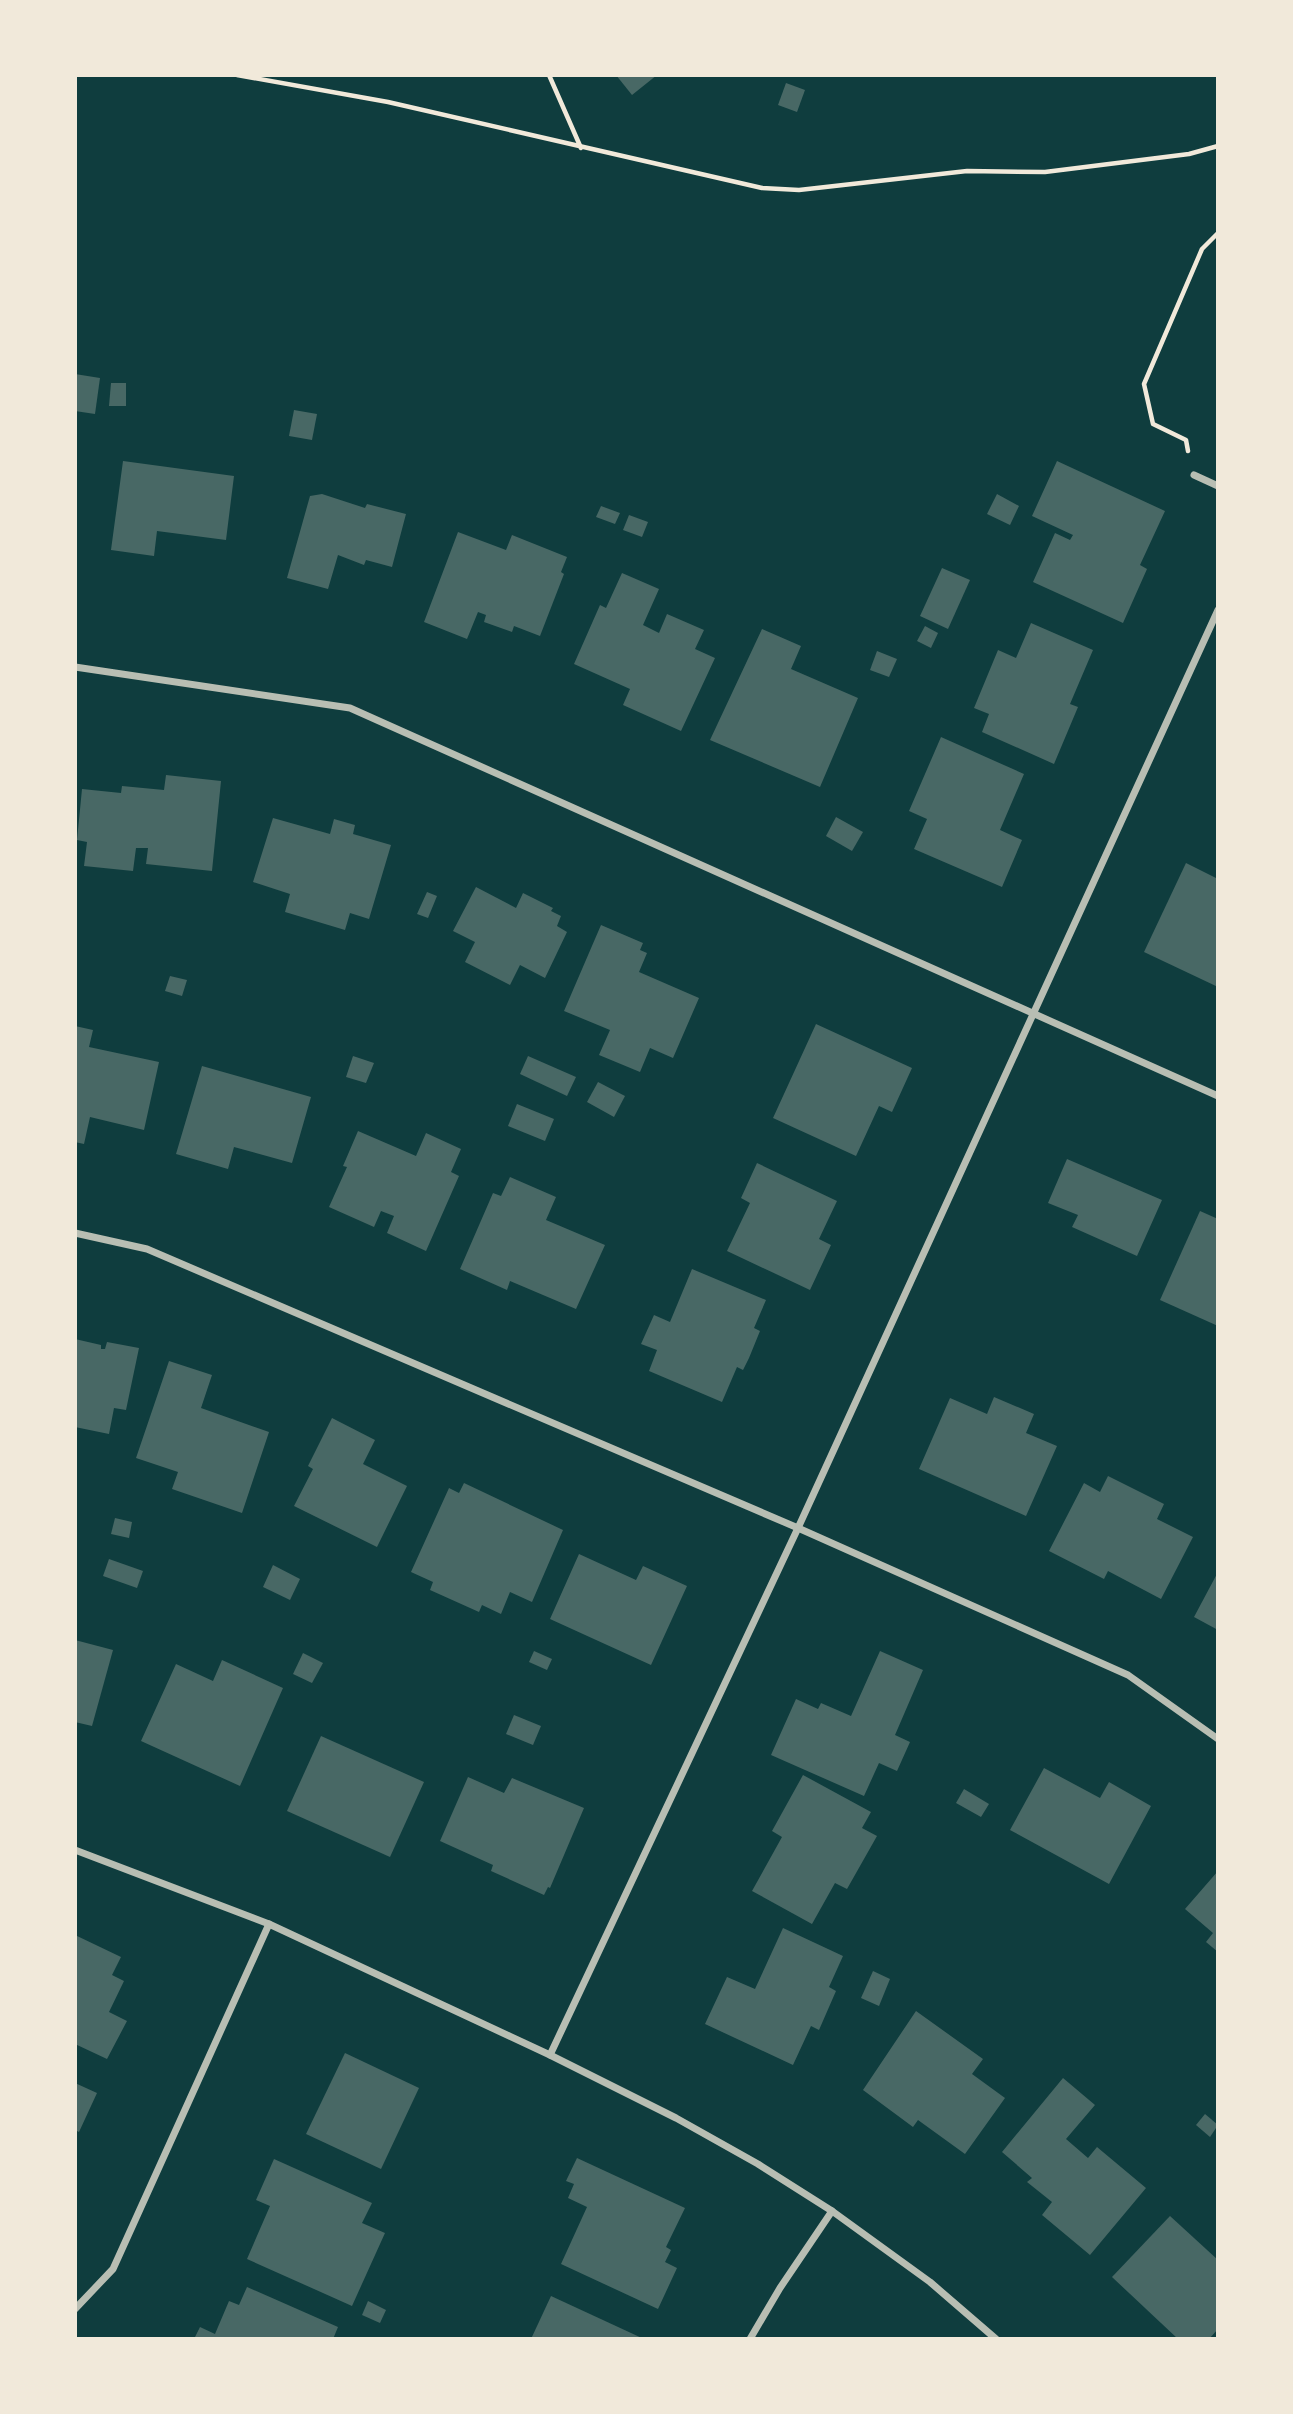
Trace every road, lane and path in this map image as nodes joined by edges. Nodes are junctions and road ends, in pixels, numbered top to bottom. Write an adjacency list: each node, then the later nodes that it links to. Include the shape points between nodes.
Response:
1 (237, 75): 4 (path, via 388,102)
2 (549, 75): 4 (path)
3 (1218, 146): 4 (path, via 1189,154 1045,172 967,171 799,190 762,188)
4 (581, 148)
5 (1218, 233): 6 (path, via 1202,249 1144,384 1153,424 1186,440)
6 (1194, 475): 7 (street)
7 (1218, 485)
8 (1218, 610): 10 (street)
9 (75, 667): 10 (street, via 350,708)
10 (1034, 1014): 11 (street); 13 (street)
11 (1218, 1096)
12 (75, 1233): 13 (street, via 147,1249)
13 (798, 1528): 14 (street, via 1128,1675); 17 (street)
14 (1218, 1739)
15 (75, 1850): 16 (street)
16 (270, 1924): 17 (street); 19 (street, via 113,2269)
17 (550, 2054): 18 (street, via 676,2118)
18 (832, 2210): 20 (street); 21 (street, via 930,2282)
19 (75, 2309)
20 (750, 2339)
21 (996, 2339)

